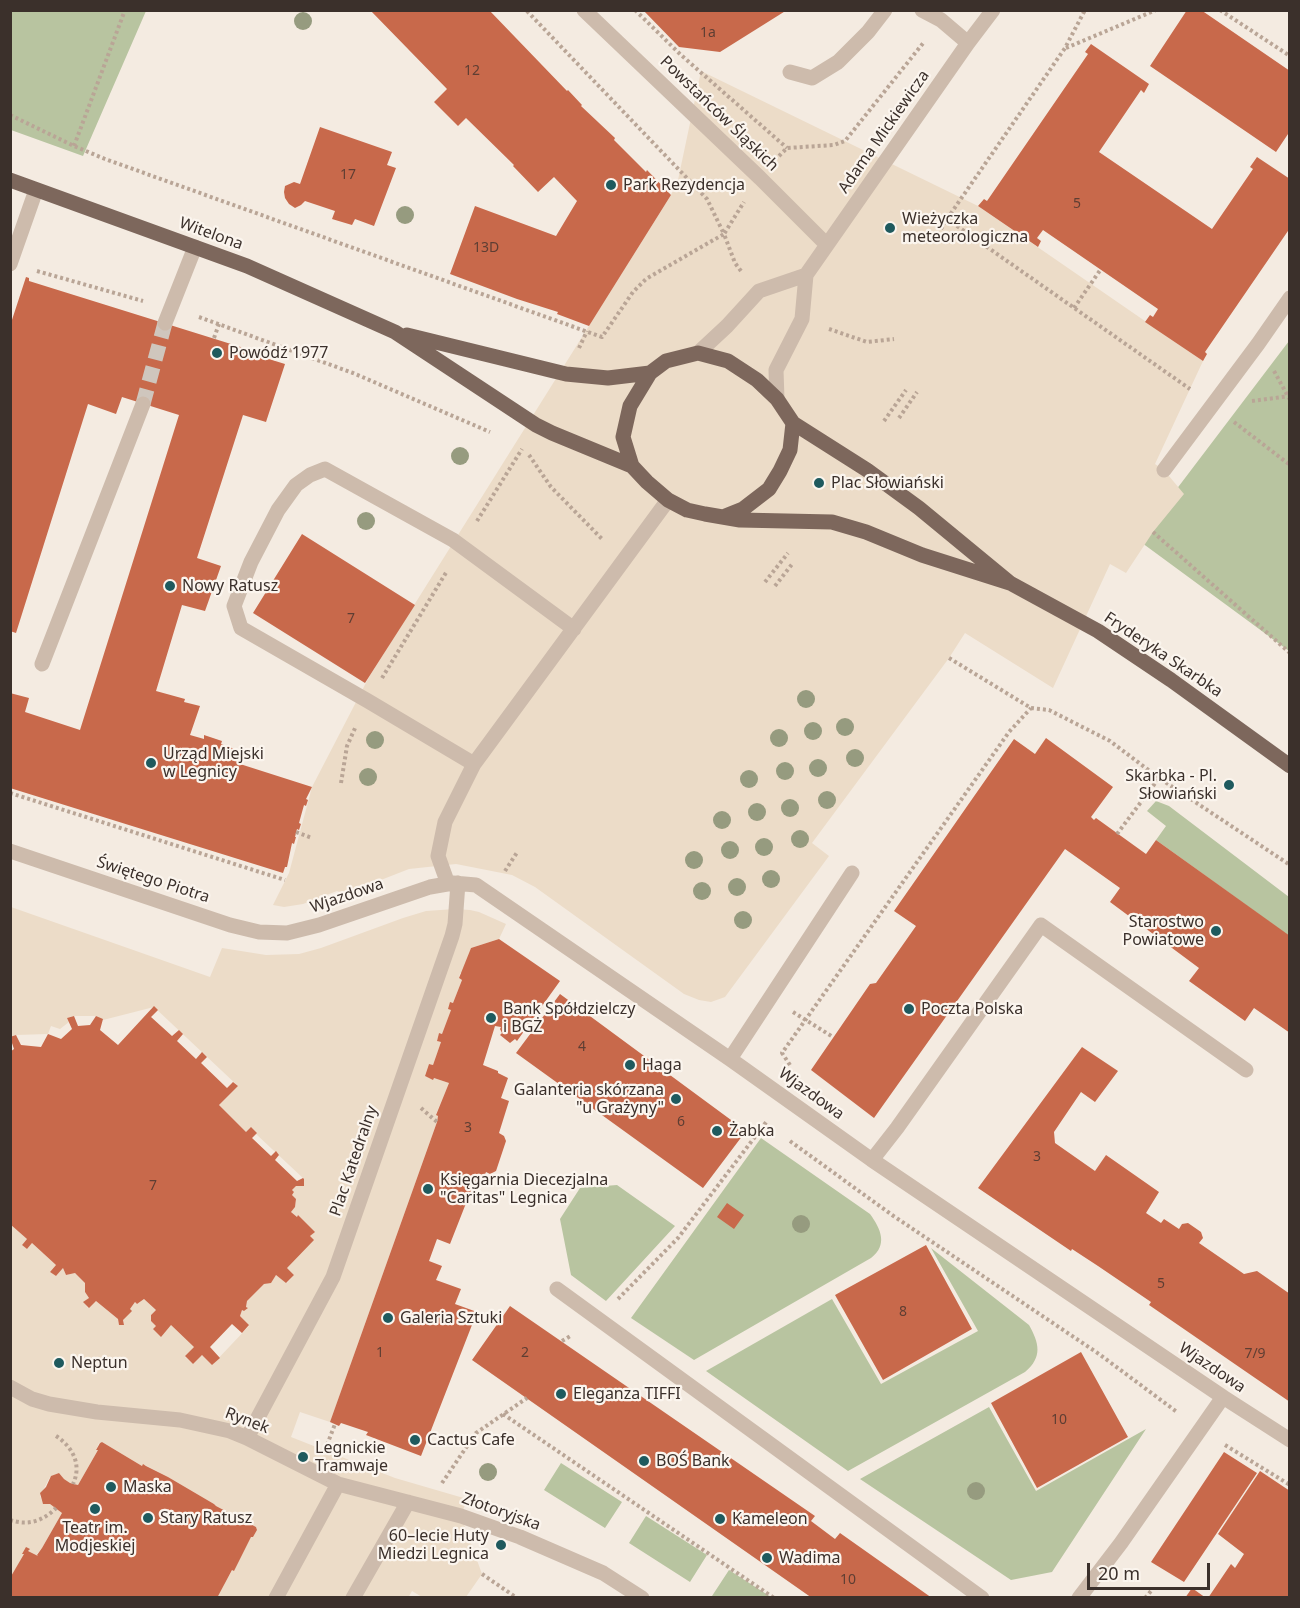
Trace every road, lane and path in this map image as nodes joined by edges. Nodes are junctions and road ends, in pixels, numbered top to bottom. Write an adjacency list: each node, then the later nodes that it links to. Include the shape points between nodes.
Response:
1 (125, 10): 18 (path)
2 (526, 10): 18 (path, via 707,199 724,234 646,279 602,337)
3 (584, 10): 24 (street, Powstańców Śląskich)
4 (635, 10): 19 (path)
5 (885, 10): 15 (street, via 838,62 812,78)
6 (922, 10): 11 (street)
7 (993, 10): 12 (street, Adama Mickiewicza)
8 (1085, 10): 13 (path)
9 (1156, 10): 13 (path)
10 (1220, 10): 14 (path)
11 (941, 20): 12 (street); 17 (path)
12 (968, 43): 24 (street, Adama Mickiewicza)
13 (1065, 48): 22 (path)
14 (1290, 56)
15 (790, 72)
16 (10, 115): 18 (path)
17 (851, 135)
18 (74, 146)
19 (787, 147)
20 (10, 180): 21 (main road, Witelona)
21 (36, 190): 25 (main road, Witelona); 26 (street)
22 (947, 219): 23 (path); 30 (path)
23 (941, 229)
24 (827, 245): 28 (street, Adama Mickiewicza)
25 (195, 247): 31 (street); 33 (main road, Witelona)
26 (10, 264)
27 (1101, 269): 30 (path)
28 (806, 275): 35 (street, via 759,291); 40 (street, Adama Mickiewicza, via 802,320 777,370)
29 (1290, 298): 42 (street)
30 (1074, 308): 42 (path)
31 (165, 323)
32 (219, 324): 34 (path)
33 (395, 332): 37 (main road, Witelona, via 566,375 608,378); 48 (main road, Witelona, via 537,425)
34 (214, 339)
35 (698, 353): 37 (main road, via 666,361); 40 (main road, via 728,361)
36 (353, 373): 46 (path)
37 (650, 373): 48 (main road, via 630,406 623,437)
38 (906, 390): 44 (path)
39 (917, 392): 43 (path)
40 (777, 399): 45 (main road)
41 (143, 404): 63 (street)
42 (1212, 405): 47 (path); 49 (street)
43 (899, 418)
44 (884, 421)
45 (793, 423): 51 (main road, via 790,450 769,489 743,509); 58 (main road, Fryderyka Skarbka, via 919,508)
46 (492, 433)
47 (1290, 465)
48 (632, 466): 50 (main road)
49 (1164, 470)
50 (668, 500): 51 (main road, via 687,510); 55 (street)
51 (723, 517): 58 (main road, Fryderyka Skarbka, via 832,522)
52 (1154, 532): 61 (path)
53 (462, 546): 55 (path, via 524,447 552,487); 60 (street); 64 (path); 64 (street, via 325,469 296,485 278,510 234,606 241,628)
54 (788, 553): 57 (path)
55 (623, 562): 60 (street)
56 (793, 563): 59 (path)
57 (765, 582)
58 (1010, 583): 67 (main road, Fryderyka Skarbka, via 1098,631)
59 (775, 586)
60 (574, 628): 66 (street)
61 (1290, 653)
62 (949, 658): 65 (path)
63 (42, 664)
64 (368, 701): 66 (street); 69 (path, via 347,747)
65 (1031, 708): 68 (path, via 1049,710 1110,741); 80 (path, via 1009,732)
66 (474, 764): 78 (street, via 445,822 438,856)
67 (1290, 766)
68 (1159, 778): 72 (path); 75 (path)
69 (341, 783)
70 (10, 793): 77 (path)
71 (296, 832): 73 (path)
72 (1117, 834)
73 (312, 838)
74 (10, 852): 79 (street, Świętego Piotra, via 244,929)
75 (1290, 865)
76 (852, 873): 83 (street)
77 (285, 880)
78 (453, 884): 79 (street, Wjazdowa, via 412,892); 83 (street, Wjazdowa, via 476,885); 100 (street, Plac Katedralny, via 452,936 333,1277)
79 (287, 933)
80 (805, 1020): 81 (path); 82 (path)
81 (833, 1037)
82 (782, 1053)
83 (730, 1059): 85 (street, Wjazdowa)
84 (1246, 1070): 89 (street, via 1041,925)
85 (784, 1097): 86 (path); 89 (street, Wjazdowa)
86 (765, 1123): 87 (path); 91 (path, via 678,1238)
87 (774, 1130)
88 (783, 1136): 98 (path, via 892,1215 1099,1354)
89 (872, 1160): 94 (street, Wjazdowa)
90 (557, 1289): 91 (street)
91 (597, 1319): 92 (path); 117 (street)
92 (562, 1341)
93 (10, 1387): 100 (street, Rynek, via 49,1404 180,1420)
94 (1223, 1397): 98 (street); 101 (street, Wjazdowa)
95 (527, 1398): 96 (path)
96 (502, 1414): 107 (path, via 476,1433); 116 (path)
97 (335, 1424): 102 (path)
98 (1200, 1430): 105 (path); 118 (street)
99 (58, 1437): 103 (path, via 75,1457)
100 (247, 1438): 104 (street, Rynek)
101 (1290, 1440)
102 (328, 1443)
103 (73, 1484)
104 (338, 1484): 106 (street, Złotoryjska); 112 (street)
105 (1290, 1485)
106 (408, 1502): 107 (street, Złotoryjska); 113 (street)
107 (427, 1507): 115 (street, Złotoryjska, via 520,1537 578,1561)
108 (56, 1508): 109 (path, via 34,1522)
109 (10, 1520)
110 (482, 1574): 114 (path)
111 (1151, 1591): 119 (path)
112 (276, 1598)
113 (353, 1598)
114 (517, 1598)
115 (642, 1598)
116 (774, 1598)
117 (982, 1598)
118 (1079, 1598)
119 (1145, 1598)

